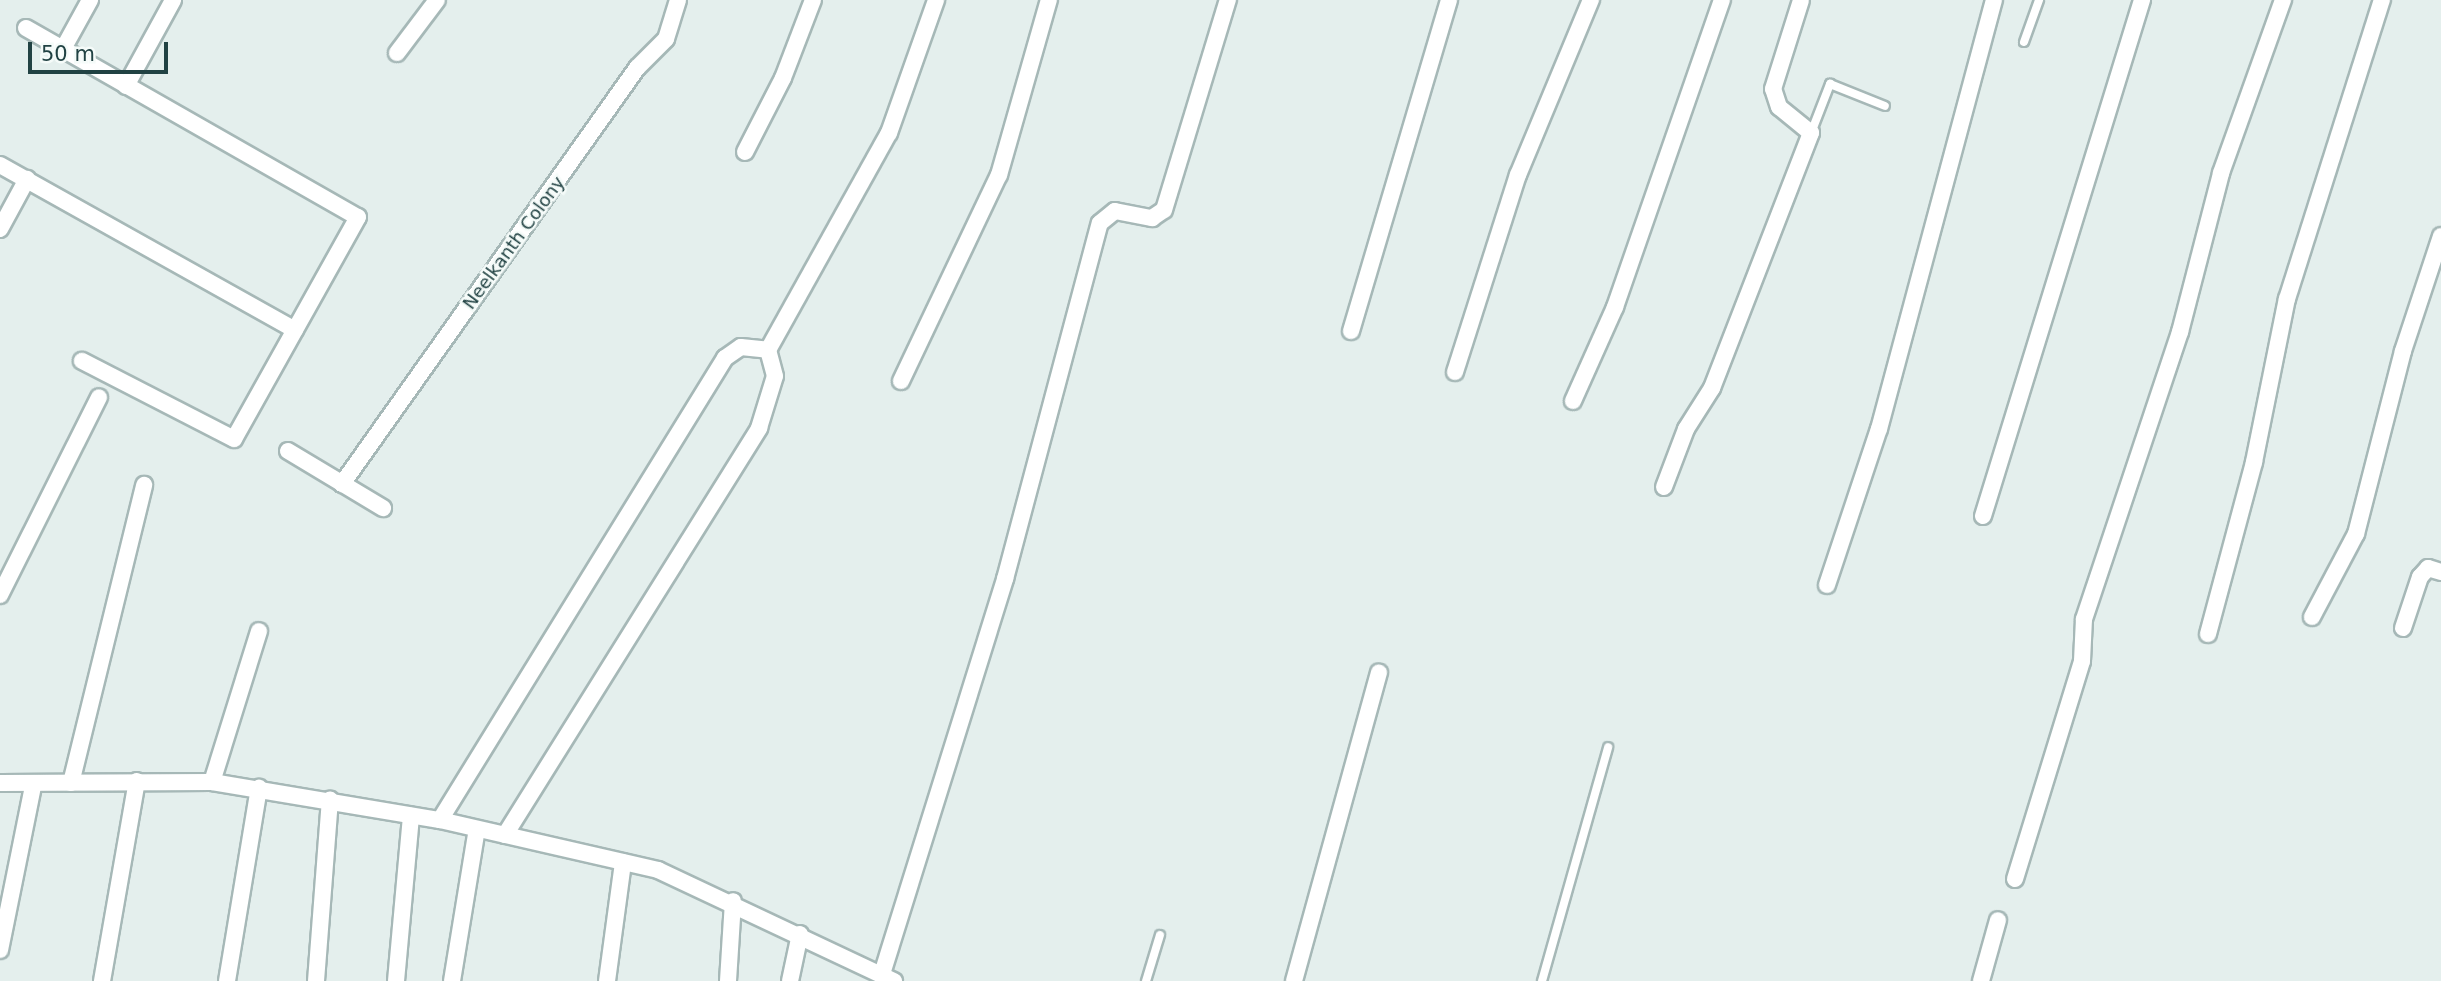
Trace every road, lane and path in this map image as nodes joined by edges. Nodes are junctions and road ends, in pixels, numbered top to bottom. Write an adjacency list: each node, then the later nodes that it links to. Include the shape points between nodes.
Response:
1 (90, 0): 20 (street)
2 (173, 0): 22 (street)
3 (437, 0): 21 (street)
4 (678, 0): 39 (street, Neelkanth Colony, via 666,39 637,68)
5 (813, 0): 25 (street, via 783,78)
6 (936, 0): 32 (street, via 889,133)
7 (1049, 0): 35 (street, via 999,175)
8 (1228, 0): 71 (street, via 1164,211 1152,218 1115,211 1100,223 1005,579)
9 (1450, 0): 31 (street)
10 (1591, 0): 34 (street, via 1518,175)
11 (1722, 0): 37 (street, via 1615,307)
12 (1801, 0): 24 (street, via 1773,89 1779,107)
13 (1994, 0): 45 (street, via 1879,429)
14 (2039, 0): 19 (lane)
15 (2142, 0): 43 (street)
16 (2283, 0): 65 (street, via 2221,173 2180,332 2084,619 2082,661)
17 (2382, 0): 50 (street, via 2287,299 2254,462)
18 (26, 28): 20 (street)
19 (2024, 43)
20 (63, 49): 22 (street)
21 (397, 53)
22 (126, 86): 30 (street, via 358,217)
23 (1885, 106): 24 (lane, via 1830,84)
24 (1811, 133): 41 (street, via 1712,388 1686,429)
25 (745, 152)
26 (0, 165): 27 (street)
27 (27, 179): 28 (street); 30 (street)
28 (0, 229)
29 (2441, 236): 47 (street, via 2403,351 2356,534)
30 (295, 330): 33 (street, via 234,439)
31 (1351, 331)
32 (768, 350): 61 (street, via 741,347 725,358); 63 (street, via 775,376 759,428)
33 (82, 361)
34 (1455, 372)
35 (901, 381)
36 (99, 397): 46 (street)
37 (1573, 401)
38 (288, 451): 39 (street)
39 (342, 484): 42 (street)
40 (144, 485): 56 (street)
41 (1664, 487)
42 (383, 508)
43 (1983, 516)
44 (2441, 572): 48 (street, via 2428,568 2420,577)
45 (1827, 585)
46 (0, 595)
47 (2312, 617)
48 (2403, 628)
49 (259, 631): 54 (street)
50 (2208, 634)
51 (1379, 673): 81 (street)
52 (1608, 747): 82 (lane)
53 (137, 781): 54 (street); 56 (street); 72 (street)
54 (212, 782): 58 (street)
55 (0, 783): 57 (street)
56 (71, 783): 57 (street)
57 (33, 787): 70 (street)
58 (259, 788): 59 (street); 73 (street)
59 (330, 800): 60 (street); 74 (street)
60 (411, 816): 61 (street); 75 (street)
61 (440, 820): 62 (street)
62 (477, 829): 63 (street); 76 (street)
63 (505, 835): 64 (street)
64 (623, 862): 66 (street); 77 (street)
65 (2015, 879)
66 (733, 901): 68 (street); 78 (street)
67 (1998, 920): 83 (street)
68 (800, 934): 71 (street); 79 (street)
69 (1160, 935): 80 (lane)
70 (0, 950)
71 (888, 978)
72 (102, 981)
73 (227, 981)
74 (316, 981)
75 (396, 981)
76 (452, 981)
77 (607, 981)
78 (728, 981)
79 (790, 981)
80 (1146, 981)
81 (1294, 981)
82 (1542, 981)
83 (1981, 981)

